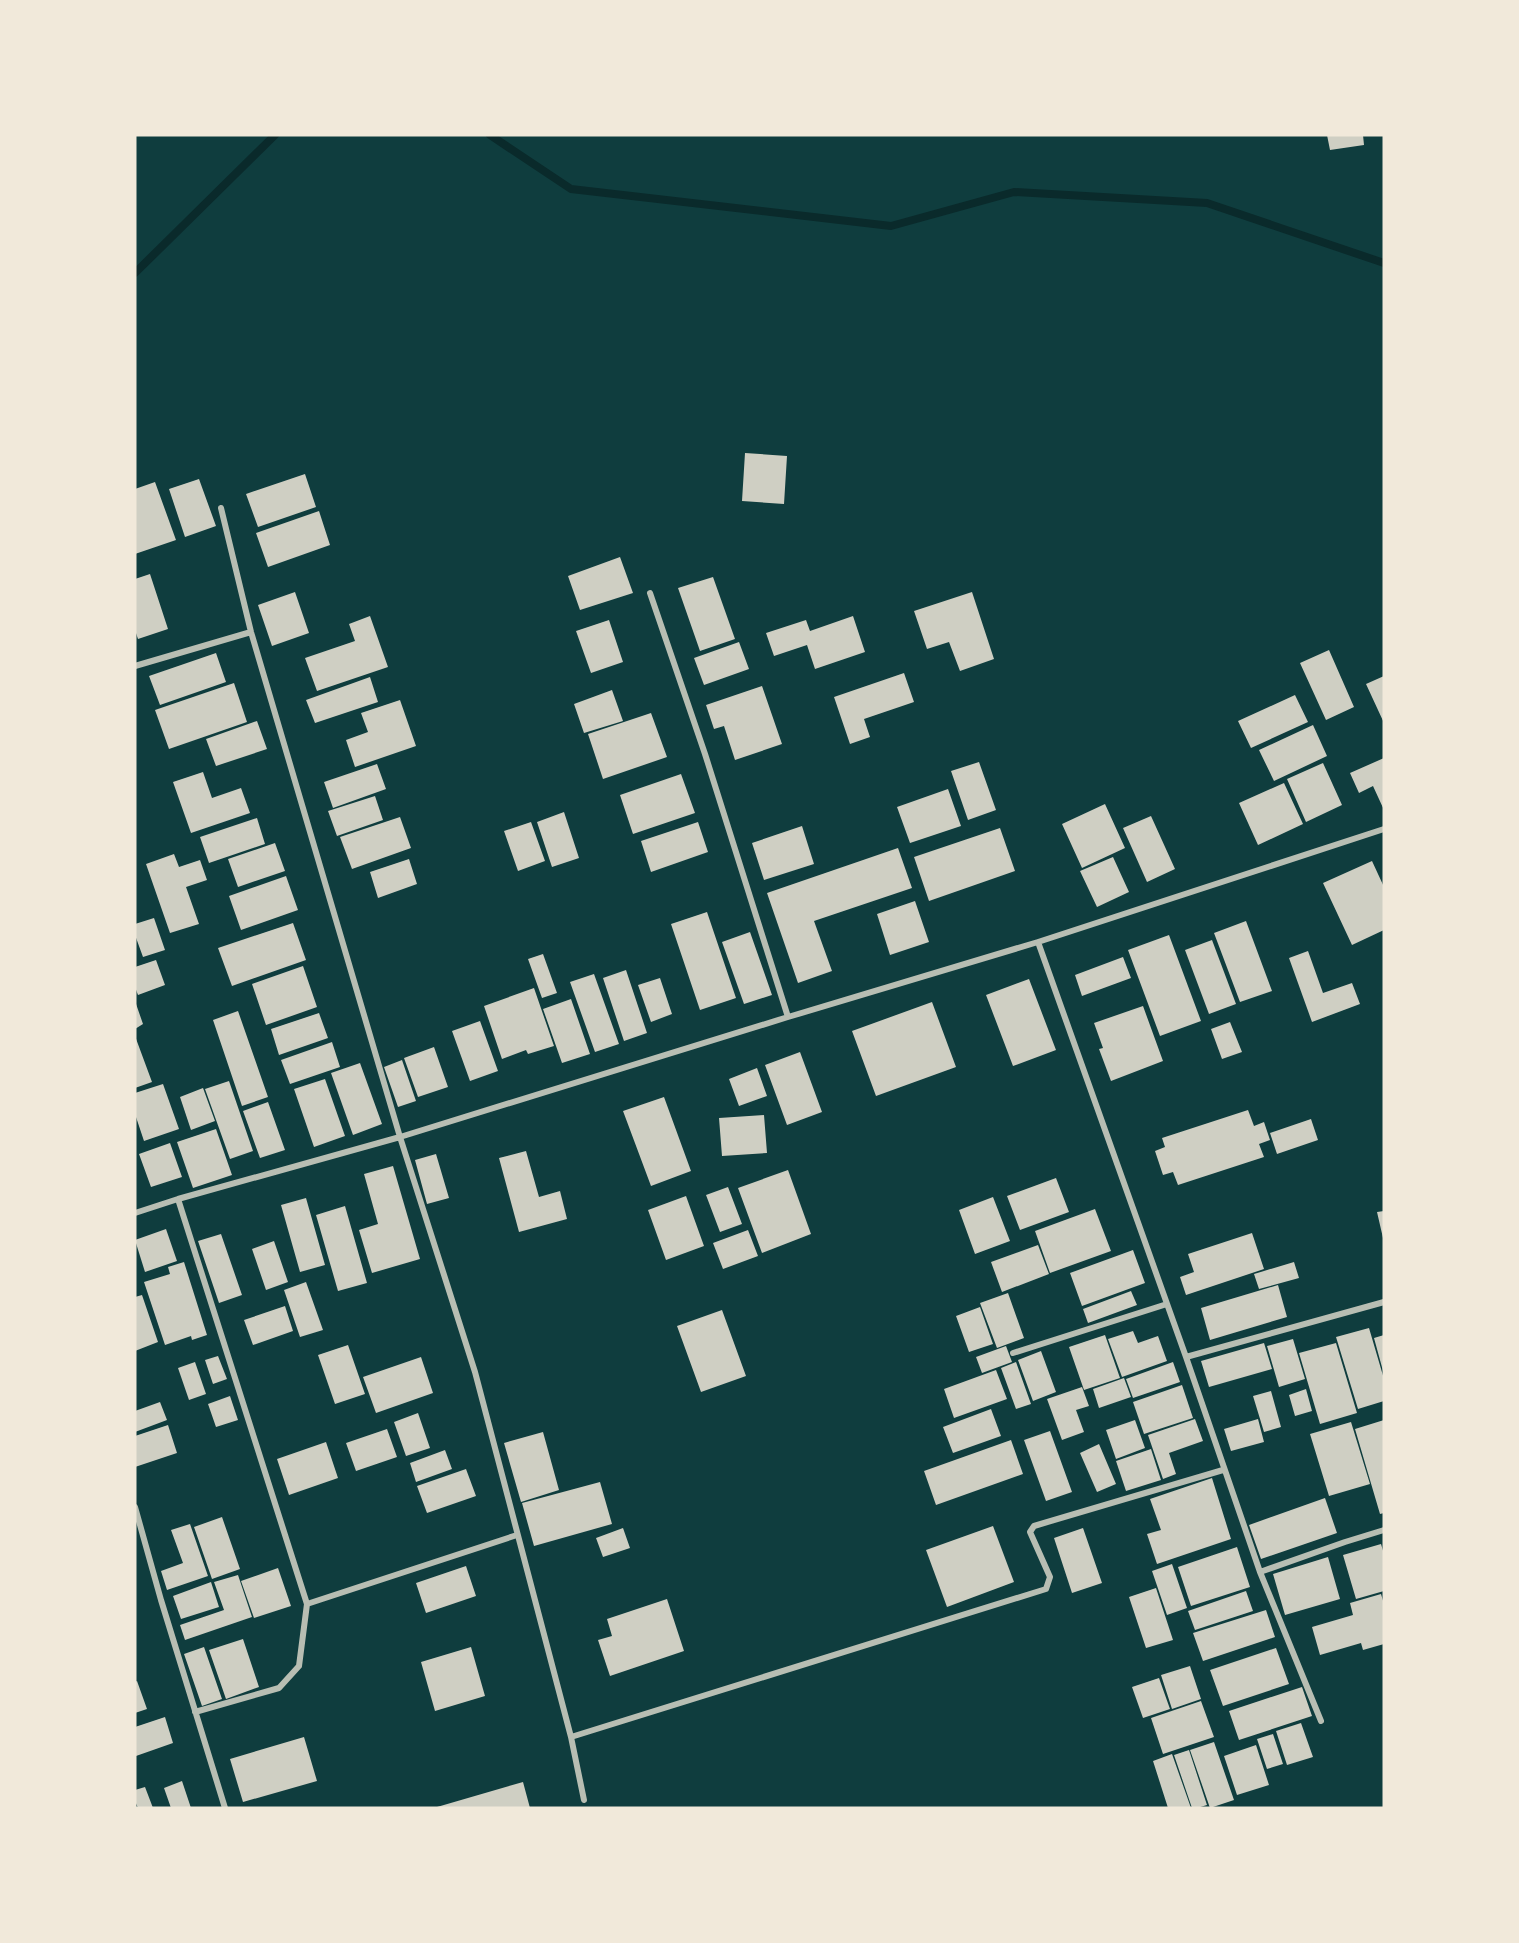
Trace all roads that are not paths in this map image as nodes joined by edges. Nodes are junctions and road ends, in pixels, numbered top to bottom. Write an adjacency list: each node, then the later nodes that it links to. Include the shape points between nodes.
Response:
1 (220, 508): 3 (street)
2 (650, 593): 7 (street)
3 (251, 632): 4 (street); 8 (street)
4 (135, 666)
5 (1384, 829): 6 (street)
6 (1038, 942): 7 (street); 13 (street)
7 (788, 1017): 8 (street)
8 (400, 1137): 9 (street); 19 (street, via 475,1372)
9 (178, 1199): 11 (street); 21 (street)
10 (135, 1205): 11 (street)
11 (136, 1213)
12 (1384, 1302): 15 (street)
13 (1167, 1304): 14 (street); 15 (street)
14 (1013, 1353)
15 (1186, 1357): 16 (street)
16 (1223, 1470): 20 (street); 24 (street, via 1034,1526 1030,1532 1050,1577 1046,1589)
17 (135, 1507): 22 (street)
18 (1384, 1530): 20 (street)
19 (517, 1535): 21 (street); 24 (street)
20 (1260, 1572): 23 (street)
21 (307, 1604): 22 (street, via 299,1666 279,1688)
22 (195, 1712): 26 (street)
23 (1321, 1721)
24 (571, 1737): 25 (street)
25 (584, 1800)
26 (225, 1808)

